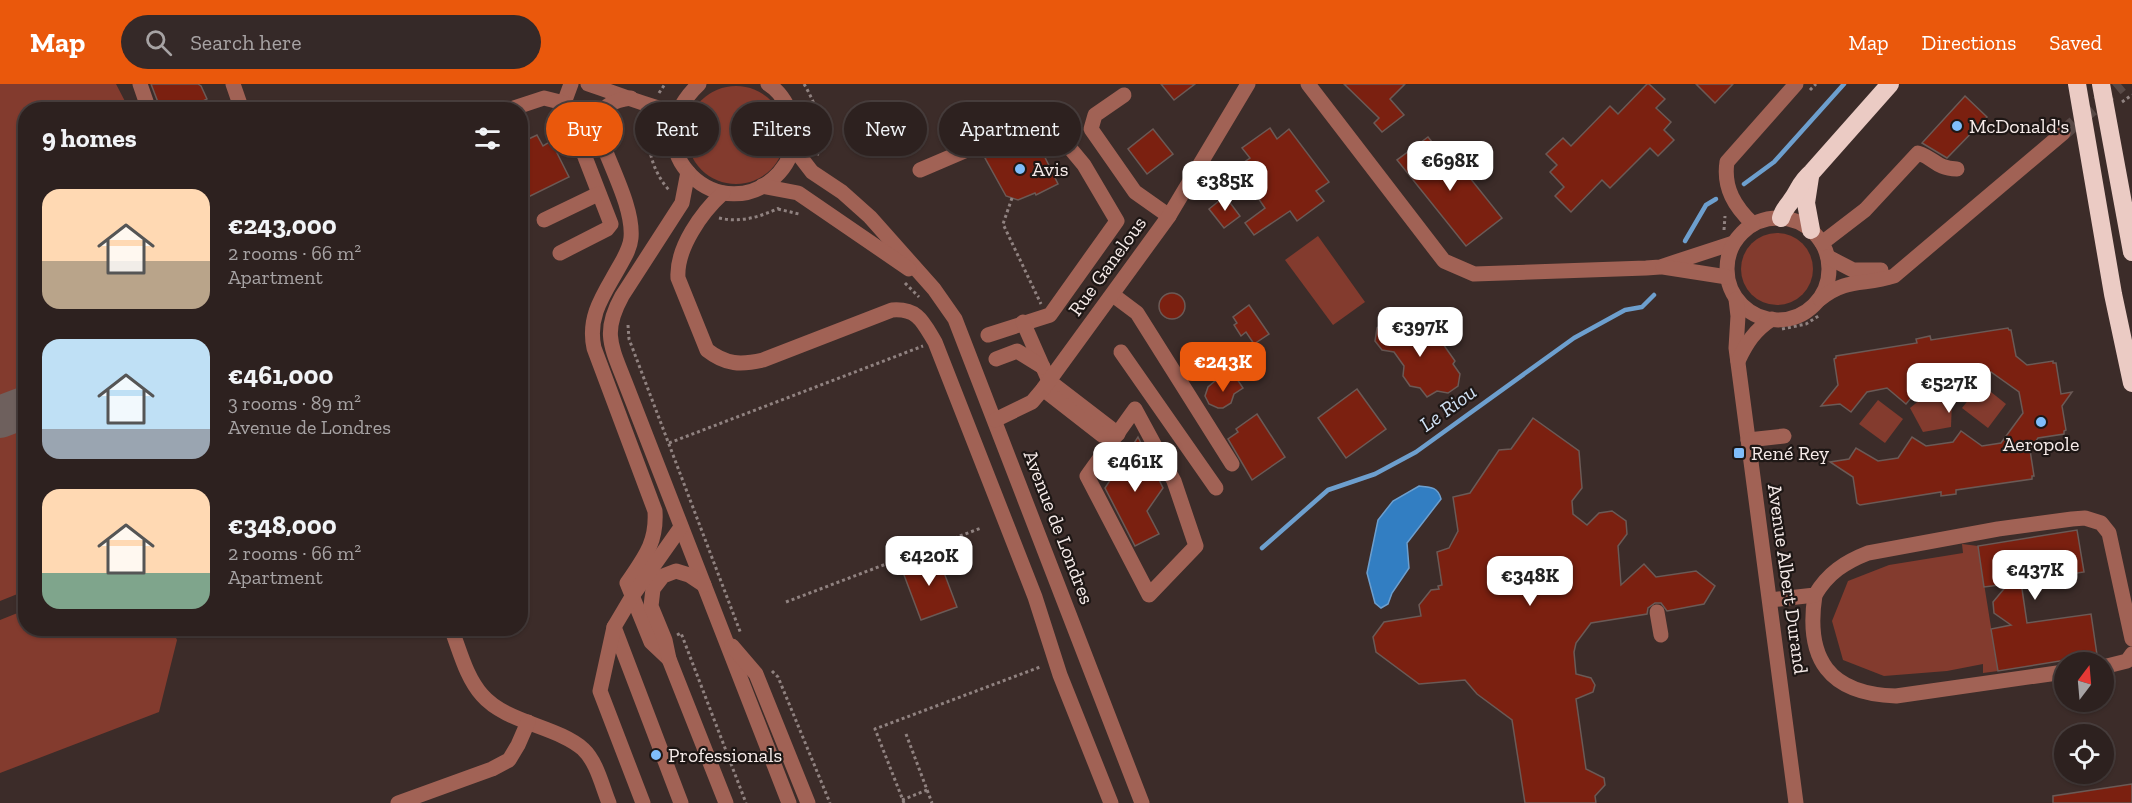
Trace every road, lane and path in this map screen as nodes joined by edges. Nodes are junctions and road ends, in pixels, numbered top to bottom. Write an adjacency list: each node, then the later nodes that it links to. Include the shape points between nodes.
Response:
1 (140, 84): 16 (street)
2 (233, 84): 17 (street)
3 (571, 84): 19 (street)
4 (588, 84): 15 (street)
5 (699, 84): 21 (street)
6 (1308, 84): 47 (street, via 1444,261 1474,274)
7 (1796, 84): 41 (street, via 1727,162 1726,184 1735,204)
8 (1890, 84): 33 (highway)
9 (2074, 84): 63 (highway)
10 (2101, 84): 45 (highway)
11 (770, 85): 22 (street)
12 (1245, 85): 38 (street, Rue Ganelous)
13 (1124, 95): 38 (street, via 1095,115 1091,129 1135,192)
14 (2132, 95): 23 (path)
15 (631, 98): 20 (street); 75 (street, via 607,105 596,124 629,213 632,234 628,252 594,312 592,336 651,499)
16 (146, 102)
17 (239, 102)
18 (560, 102): 24 (street, via 544,98)
19 (564, 102)
20 (640, 102)
21 (683, 102)
22 (785, 102)
23 (2122, 102)
24 (528, 103)
25 (2063, 133): 46 (street)
26 (584, 156): 36 (street)
27 (678, 156): 32 (street)
28 (788, 156): 34 (street, via 784,168)
29 (800, 156): 48 (street, Avenue de Londres, via 812,172 870,217)
30 (1957, 169): 43 (street, via 1942,168 1918,153 1865,210)
31 (920, 170): 53 (street, via 1044,117 1084,165 1117,221 1050,315)
32 (688, 172): 35 (street, via 707,187); 73 (street, via 682,203 622,296 609,331)
33 (1812, 172): 39 (highway, via 1801,182); 43 (highway, via 1806,196)
34 (762, 186): 35 (street, via 740,193); 48 (street, Avenue de Londres, via 798,193)
35 (723, 193): 58 (street, via 703,215 677,268 707,350 716,357 742,365 763,360 902,309 923,322)
36 (598, 194): 40 (street); 44 (street, via 610,224 607,229)
37 (1012, 198): 53 (path, via 1003,224 1042,306)
38 (1169, 216): 50 (street, Rue Ganelous)
39 (1781, 218): 41 (street); 43 (street, via 1798,223)
40 (544, 220)
41 (1753, 224): 42 (street)
42 (1733, 243): 47 (street); 49 (street)
43 (1820, 244): 46 (street, via 1851,270 1861,272); 52 (street, via 1829,275)
44 (560, 252)
45 (2132, 252)
46 (1910, 262): 52 (street, via 1894,276 1833,288)
47 (1660, 267): 49 (street)
48 (920, 276): 65 (street, Avenue de Londres, via 955,319)
49 (1727, 277): 51 (street)
50 (1113, 295): 62 (street, Rue Ganelous); 71 (street, via 1137,313)
51 (1736, 299): 54 (street, via 1749,312); 61 (street, Avenue Albert Durand)
52 (1820, 299): 54 (street, via 1789,320)
53 (1041, 317): 56 (street)
54 (1772, 319): 61 (street, via 1748,340)
55 (628, 322): 70 (path, via 629,339)
56 (1023, 322): 57 (street); 62 (street)
57 (988, 335)
58 (935, 342): 70 (path); 107 (street)
59 (1121, 352): 64 (street)
60 (996, 359): 62 (street, via 1017,351)
61 (1738, 361): 69 (street, Avenue Albert Durand)
62 (1045, 379): 65 (street, Rue Ganelous, via 1032,402); 68 (street)
63 (2132, 383)
64 (1157, 404): 66 (street); 72 (street)
65 (995, 420): 108 (street, Avenue de Londres)
66 (1142, 422): 68 (street, via 1135,409); 68 (street, via 1174,481 1196,546 1149,596 1088,476)
67 (1784, 436): 69 (street)
68 (1115, 438)
69 (1748, 440): 79 (street, Avenue Albert Durand)
70 (669, 443): 86 (path)
71 (1232, 464)
72 (1216, 488)
73 (681, 527): 75 (street); 76 (street)
74 (981, 528): 80 (path)
75 (656, 551): 77 (street)
76 (704, 585): 85 (street); 89 (street, via 676,571 663,576 653,589 651,606)
77 (635, 586): 82 (street); 89 (street, via 651,642)
78 (1815, 595): 79 (street); 87 (street, via 1836,570 1868,553 2085,518 2101,523 2109,533); 93 (street, via 1812,630 1822,665 1841,682 1874,696)
79 (1770, 600): 109 (street, Avenue Albert Durand)
80 (786, 602)
81 (1657, 612): 83 (street)
82 (614, 627): 100 (street, via 600,691); 101 (street)
83 (1660, 635)
84 (454, 636): 94 (street, via 482,696 498,709)
85 (724, 637): 103 (street); 104 (street, via 756,674)
86 (743, 638)
87 (2132, 639)
88 (2132, 654): 90 (street, via 2127,661)
89 (669, 659): 102 (street)
90 (2114, 664)
91 (766, 666): 105 (path, via 778,677)
92 (1040, 667): 97 (path, via 875,729)
93 (2054, 673)
94 (528, 722): 98 (street, via 509,760); 99 (street, via 584,750)
95 (906, 734): 96 (path)
96 (927, 790): 97 (path); 106 (path)
97 (903, 801)
98 (398, 803)
99 (609, 803)
100 (643, 803)
101 (681, 803)
102 (726, 803)
103 (789, 803)
104 (808, 803)
105 (830, 803)
106 (932, 803)
107 (1111, 803)
108 (1143, 803)
109 (1796, 803)

